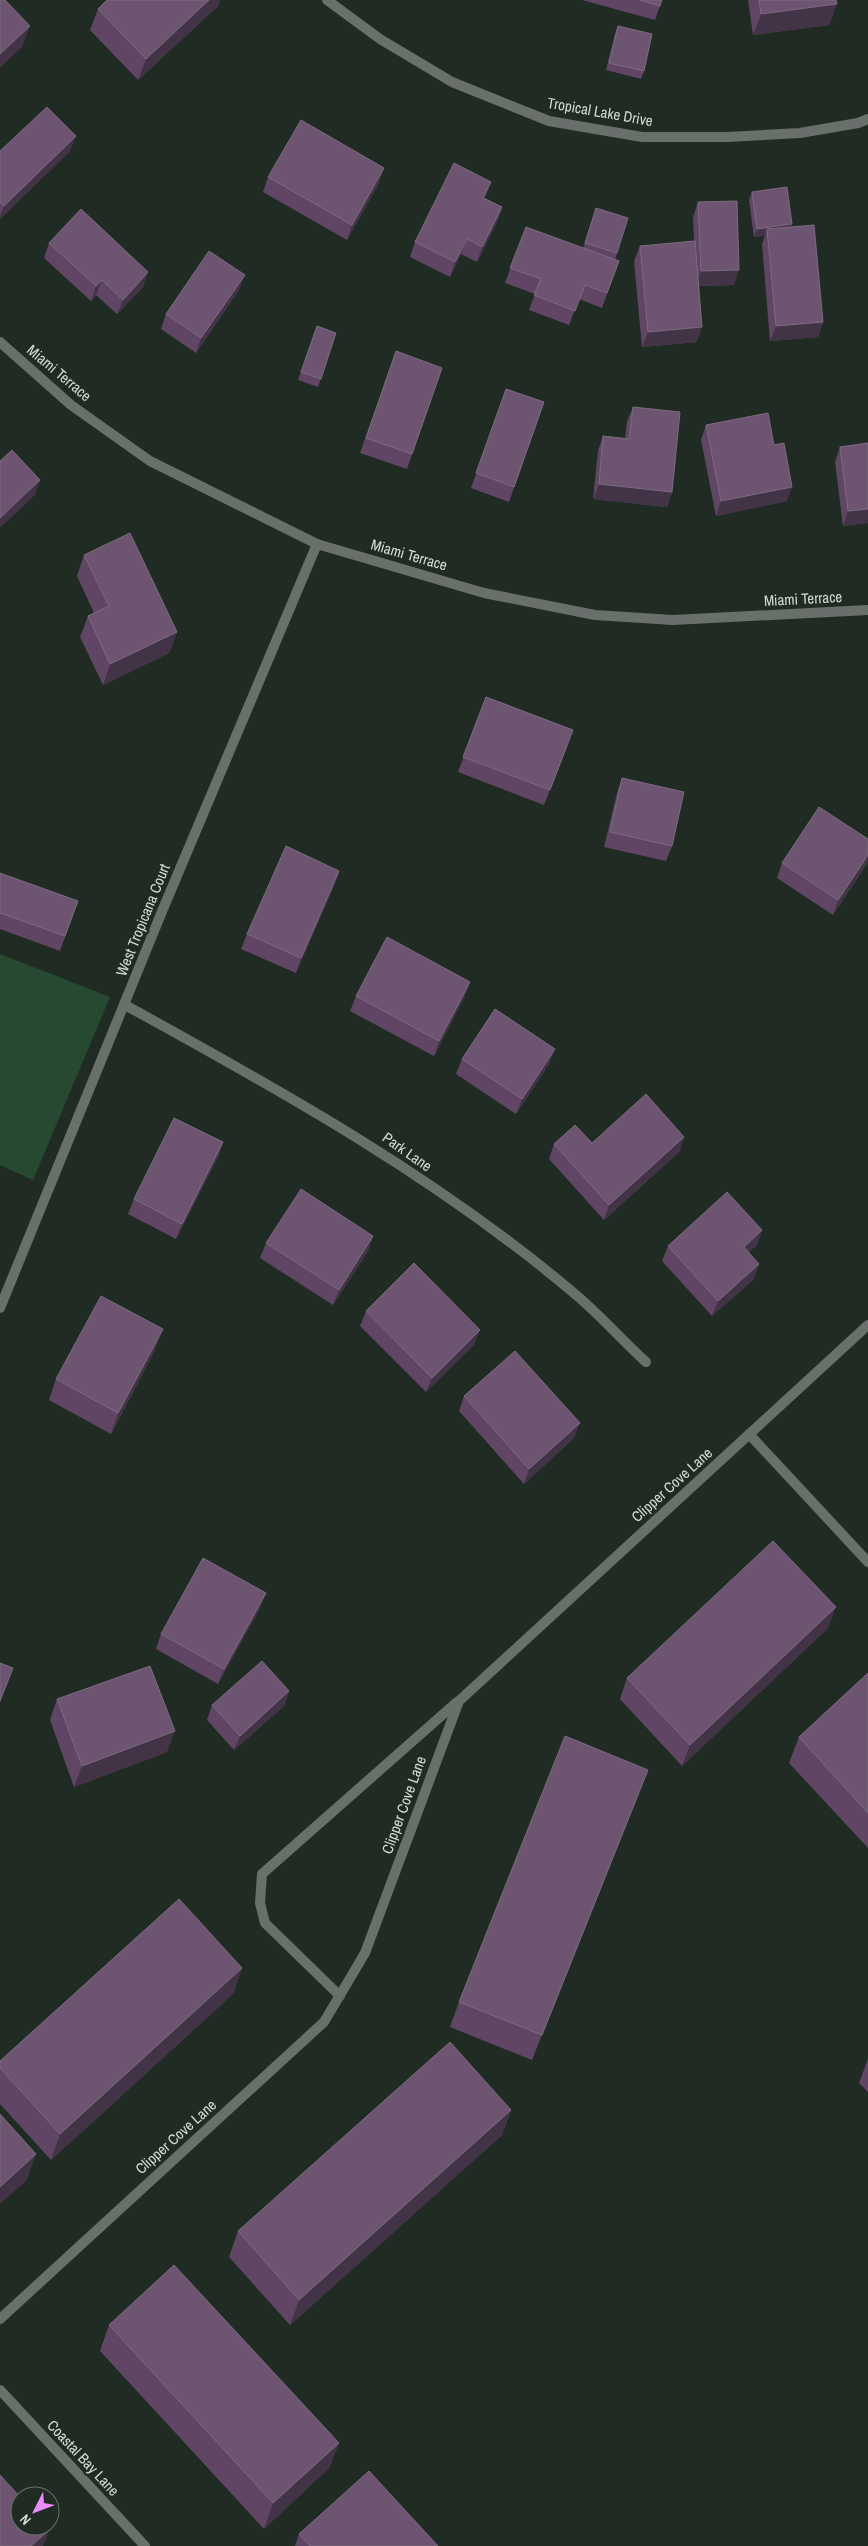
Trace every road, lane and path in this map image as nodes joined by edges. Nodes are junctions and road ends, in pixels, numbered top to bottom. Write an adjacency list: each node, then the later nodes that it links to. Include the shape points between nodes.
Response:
1 (327, 0): 2 (street, Tropical Lake Drive, via 380,39 452,82 549,120 642,137 680,137 800,133)
2 (868, 119)
3 (0, 342): 4 (street, Miami Terrace, via 71,405 150,461)
4 (317, 544): 5 (street, Miami Terrace, via 484,593 595,615 673,620); 6 (street, West Tropicana Court)
5 (868, 610)
6 (125, 1005): 7 (street, West Tropicana Court); 9 (street, Park Lane, via 304,1104 371,1146 534,1261 577,1296)
7 (0, 1308)
8 (868, 1325): 10 (street, Clipper Cove Lane)
9 (646, 1362)
10 (750, 1434): 11 (street); 12 (street, Clipper Cove Lane)
11 (868, 1562)
12 (459, 1701): 13 (street, Clipper Cove Lane, via 366,1954); 13 (street, via 262,1874 260,1903 265,1923)
13 (340, 1996): 14 (street, Clipper Cove Lane, via 324,2022)
14 (0, 2318)
15 (0, 2390): 16 (street, Coastal Bay Lane)
16 (145, 2546)

